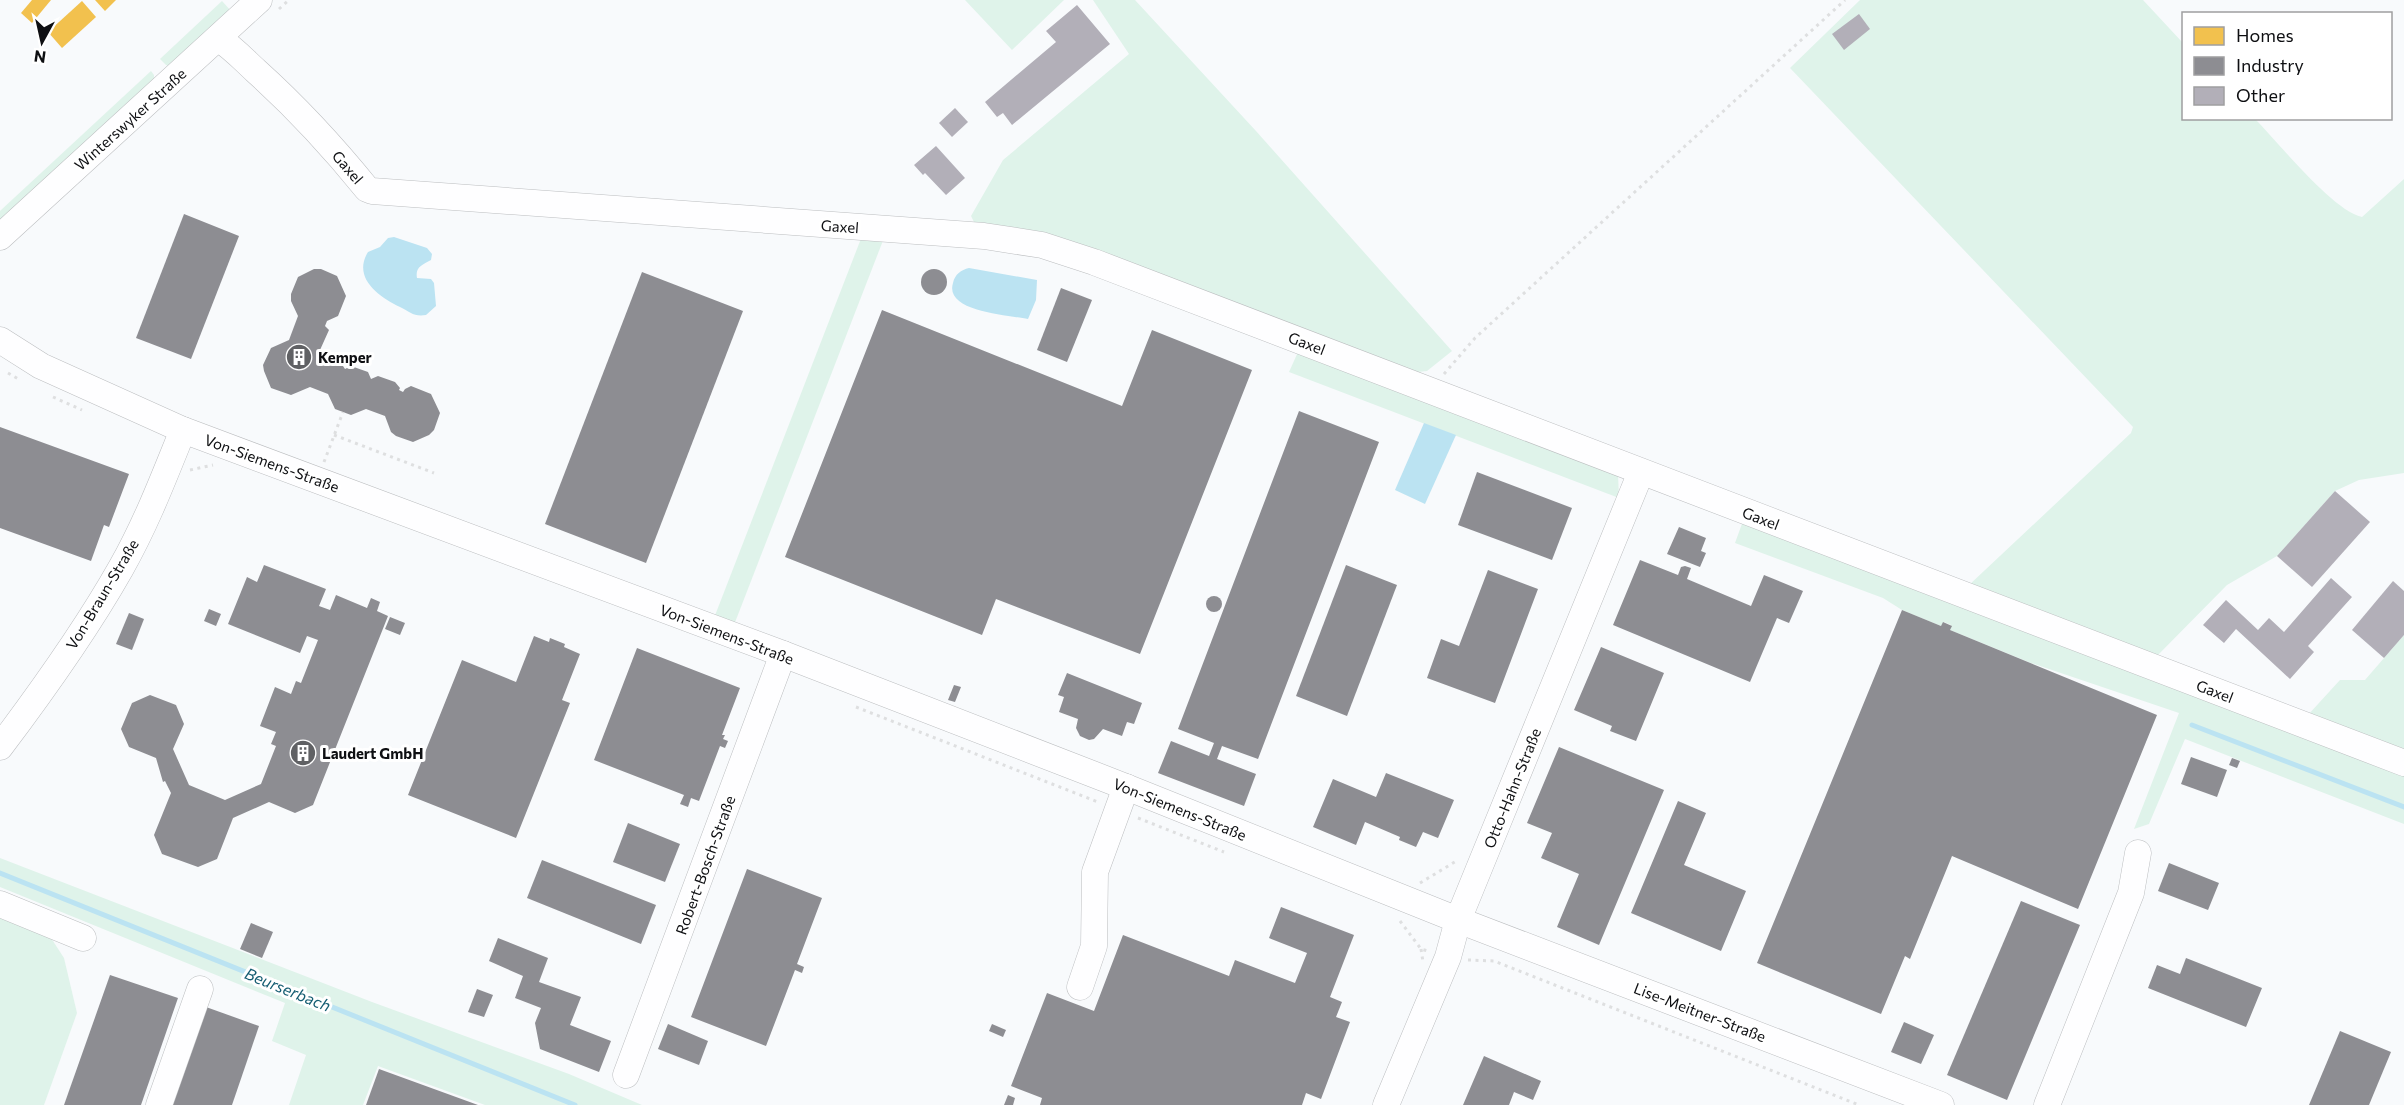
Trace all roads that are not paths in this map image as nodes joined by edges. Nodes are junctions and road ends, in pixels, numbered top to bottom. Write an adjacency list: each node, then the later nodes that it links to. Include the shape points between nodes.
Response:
1 (259, 0): 2 (street, Winterswyker Straße)
2 (218, 38): 3 (street, Winterswyker Straße); 6 (street, Gaxel, via 270,82 372,191 984,236 1042,245)
3 (0, 237)
4 (0, 340): 5 (street, Von-Siemens-Straße, via 41,366)
5 (183, 430): 7 (street, Von-Siemens-Straße); 8 (street, Von-Braun-Straße, via 143,525 105,594)
6 (1641, 472): 9 (street, Gaxel); 13 (street, Otto-Hahn-Straße)
7 (783, 654): 10 (street, Von-Siemens-Straße); 17 (street, Robert-Bosch-Straße)
8 (0, 747)
9 (2404, 763)
10 (1122, 799): 13 (street, Von-Siemens-Straße, via 1398,908); 15 (street, via 1095,872 1094,946)
11 (2138, 853): 21 (street, via 2131,893)
12 (0, 904): 14 (street)
13 (1458, 920): 19 (street, Otto-Hahn-Straße, via 1448,957); 20 (street, Lise-Meitner-Straße)
14 (83, 938)
15 (1080, 987)
16 (200, 988): 18 (street)
17 (626, 1075)
18 (159, 1105)
19 (1386, 1105)
20 (1941, 1105)
21 (2047, 1105)

